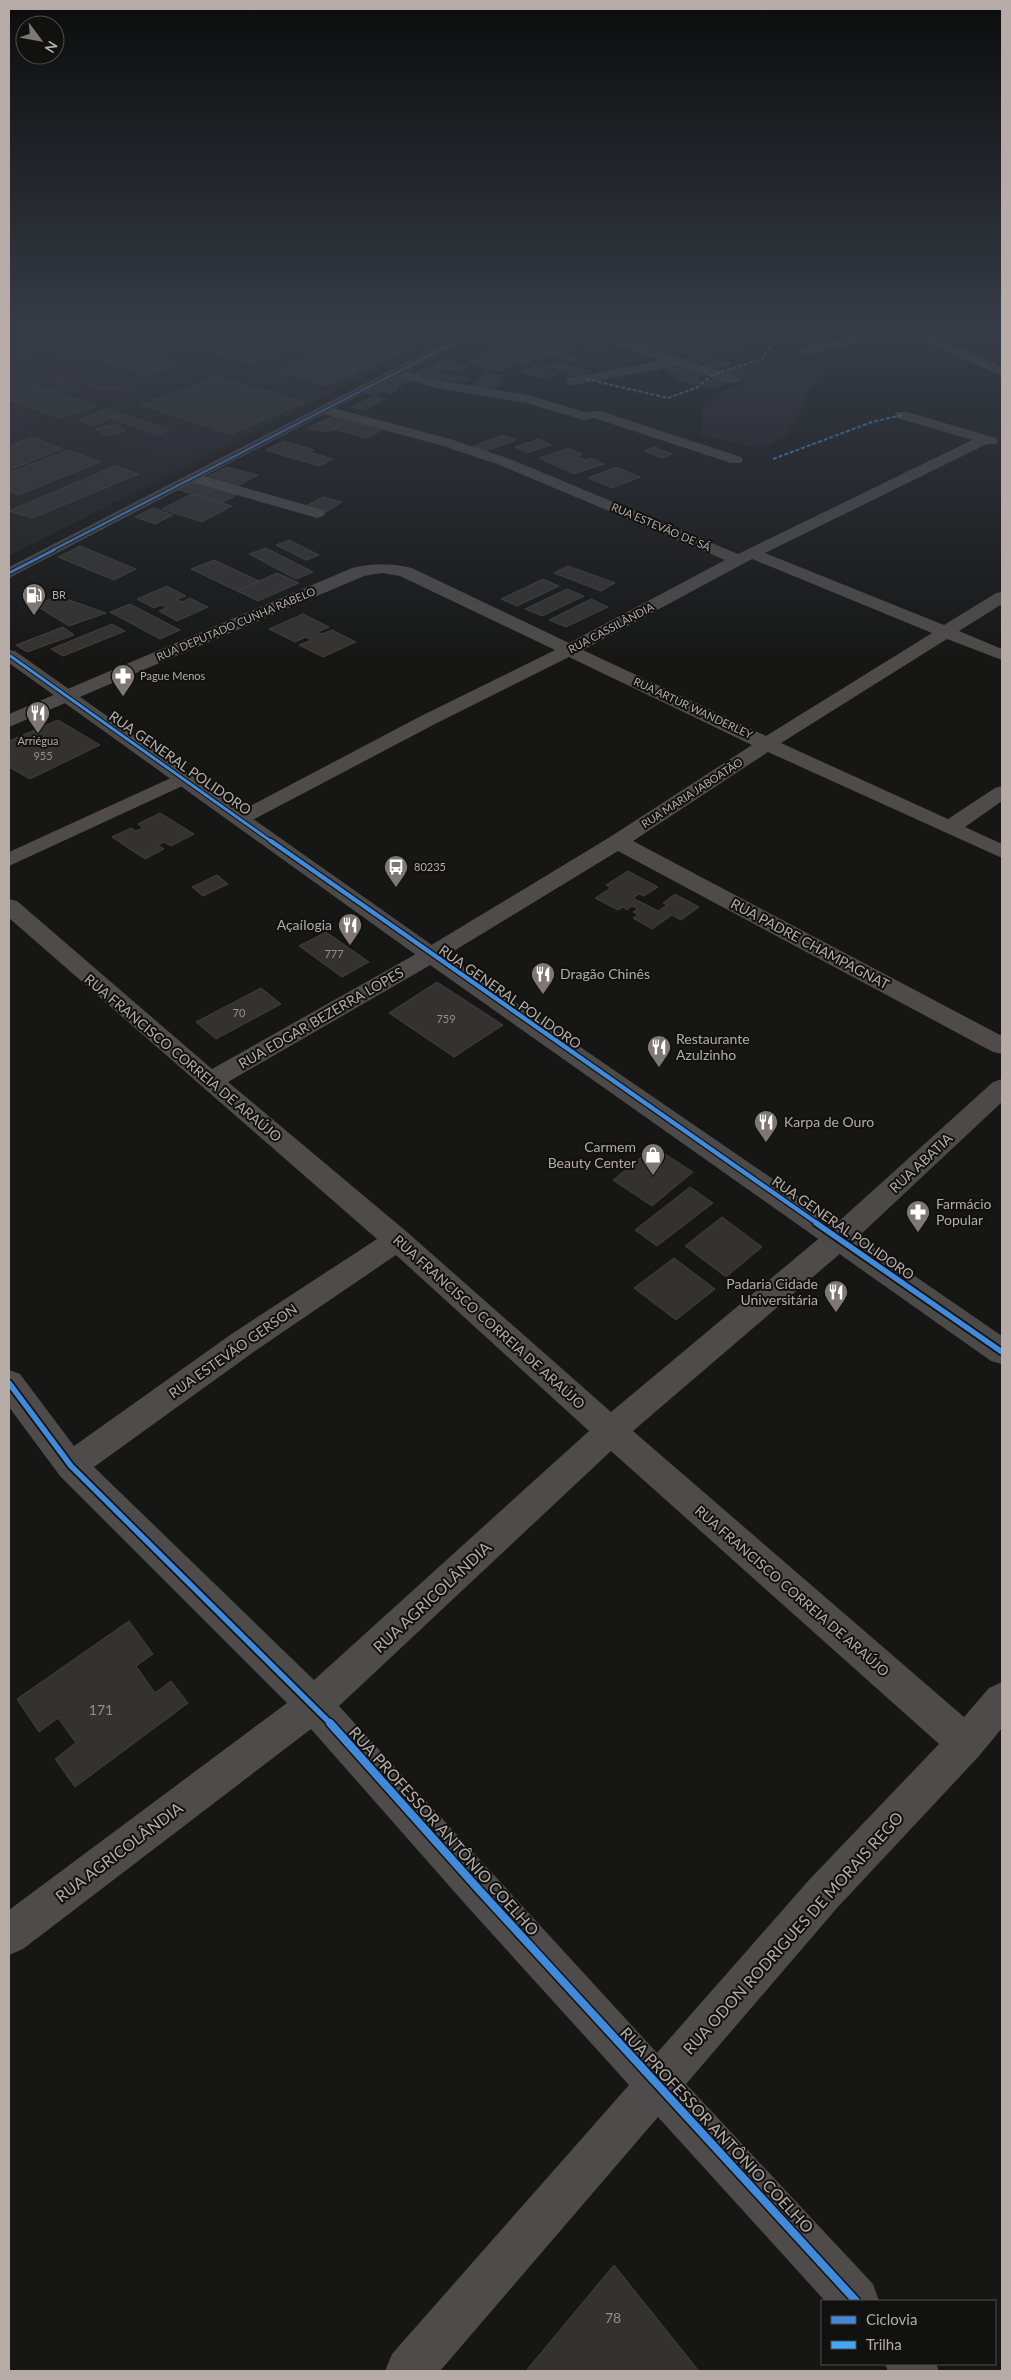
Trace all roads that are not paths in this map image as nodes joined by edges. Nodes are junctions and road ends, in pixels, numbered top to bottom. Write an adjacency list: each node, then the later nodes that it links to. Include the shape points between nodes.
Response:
1 (269, 439): 8 (street)
2 (434, 439): 10 (street, RUA ESTEVÃO DE SÁ, via 505,462)
3 (672, 439): 7 (street)
4 (981, 439): 5 (street)
5 (984, 440): 6 (street); 10 (street, RUA CASSILÂNDIA)
6 (1002, 444)
7 (736, 460)
8 (193, 478): 9 (street); 12 (street)
9 (317, 513)
10 (745, 557): 14 (street, RUA ESTEVÃO DE SÁ); 15 (street, RUA CASSILÂNDIA)
11 (382, 568): 15 (street, RUA ARTUR WANDERLEY, via 406,572); 18 (street, RUA DEPUTADO CUNHA RABELO, via 358,572)
12 (9, 574)
13 (1002, 597): 14 (street, RUA MARIA JABOATÃO)
14 (944, 633): 17 (street, RUA ESTEVÃO DE SÁ); 20 (street, RUA MARIA JABOATÃO)
15 (570, 650): 20 (street, RUA ARTUR WANDERLEY); 23 (street, RUA CASSILÂNDIA)
16 (9, 655): 18 (street, RUA GENERAL POLIDORO)
17 (1002, 655)
18 (67, 697): 19 (street, RUA DEPUTADO CUNHA RABELO); 21 (street, RUA GENERAL POLIDORO)
19 (9, 721)
20 (768, 743): 24 (street, RUA ARTUR WANDERLEY); 25 (street, RUA MARIA JABOATÃO)
21 (184, 778): 23 (street, RUA GENERAL POLIDORO); 27 (street)
22 (1002, 792): 24 (street)
23 (240, 819): 29 (street, RUA GENERAL POLIDORO)
24 (951, 827): 26 (street, RUA ARTUR WANDERLEY)
25 (618, 842): 29 (street, RUA MARIA JABOATÃO); 30 (street, RUA PADRE CHAMPAGNAT)
26 (1002, 852)
27 (9, 860)
28 (9, 906): 31 (street, RUA FRANCISCO CORREIA DE ARAÚJO)
29 (431, 955): 31 (street, RUA EDGAR BEZERRA LOPES); 33 (street, RUA GENERAL POLIDORO)
30 (1002, 1046)
31 (210, 1081): 34 (street, RUA FRANCISCO CORREIA DE ARAÚJO)
32 (1002, 1088): 33 (street, RUA ABATIA)
33 (839, 1238): 35 (street, RUA GENERAL POLIDORO); 37 (street, RUA AGRICOLÂNDIA)
34 (397, 1240): 37 (street, RUA FRANCISCO CORREIA DE ARAÚJO); 38 (street, RUA ESTEVÃO GERSON, via 244,1342)
35 (1002, 1352)
36 (9, 1383): 38 (street, RUA PROFESSOR ANTÔNIO COELHO)
37 (611, 1431): 40 (street, RUA AGRICOLÂNDIA); 41 (street, RUA FRANCISCO CORREIA DE ARAÚJO)
38 (71, 1466): 40 (street, RUA PROFESSOR ANTÔNIO COELHO)
39 (1002, 1700): 41 (street, RUA ODON RODRIGUES DE MORAIS REGO)
40 (314, 1705): 42 (street, RUA AGRICOLÂNDIA); 43 (street, RUA PROFESSOR ANTÔNIO COELHO)
41 (966, 1743): 43 (street, RUA ODON RODRIGUES DE MORAIS REGO, via 823,1894)
42 (9, 1935)
43 (658, 2085): 44 (street, RUA PROFESSOR ANTÔNIO COELHO); 45 (street, RUA ODON RODRIGUES DE MORAIS REGO)
44 (855, 2300)
45 (409, 2371)

